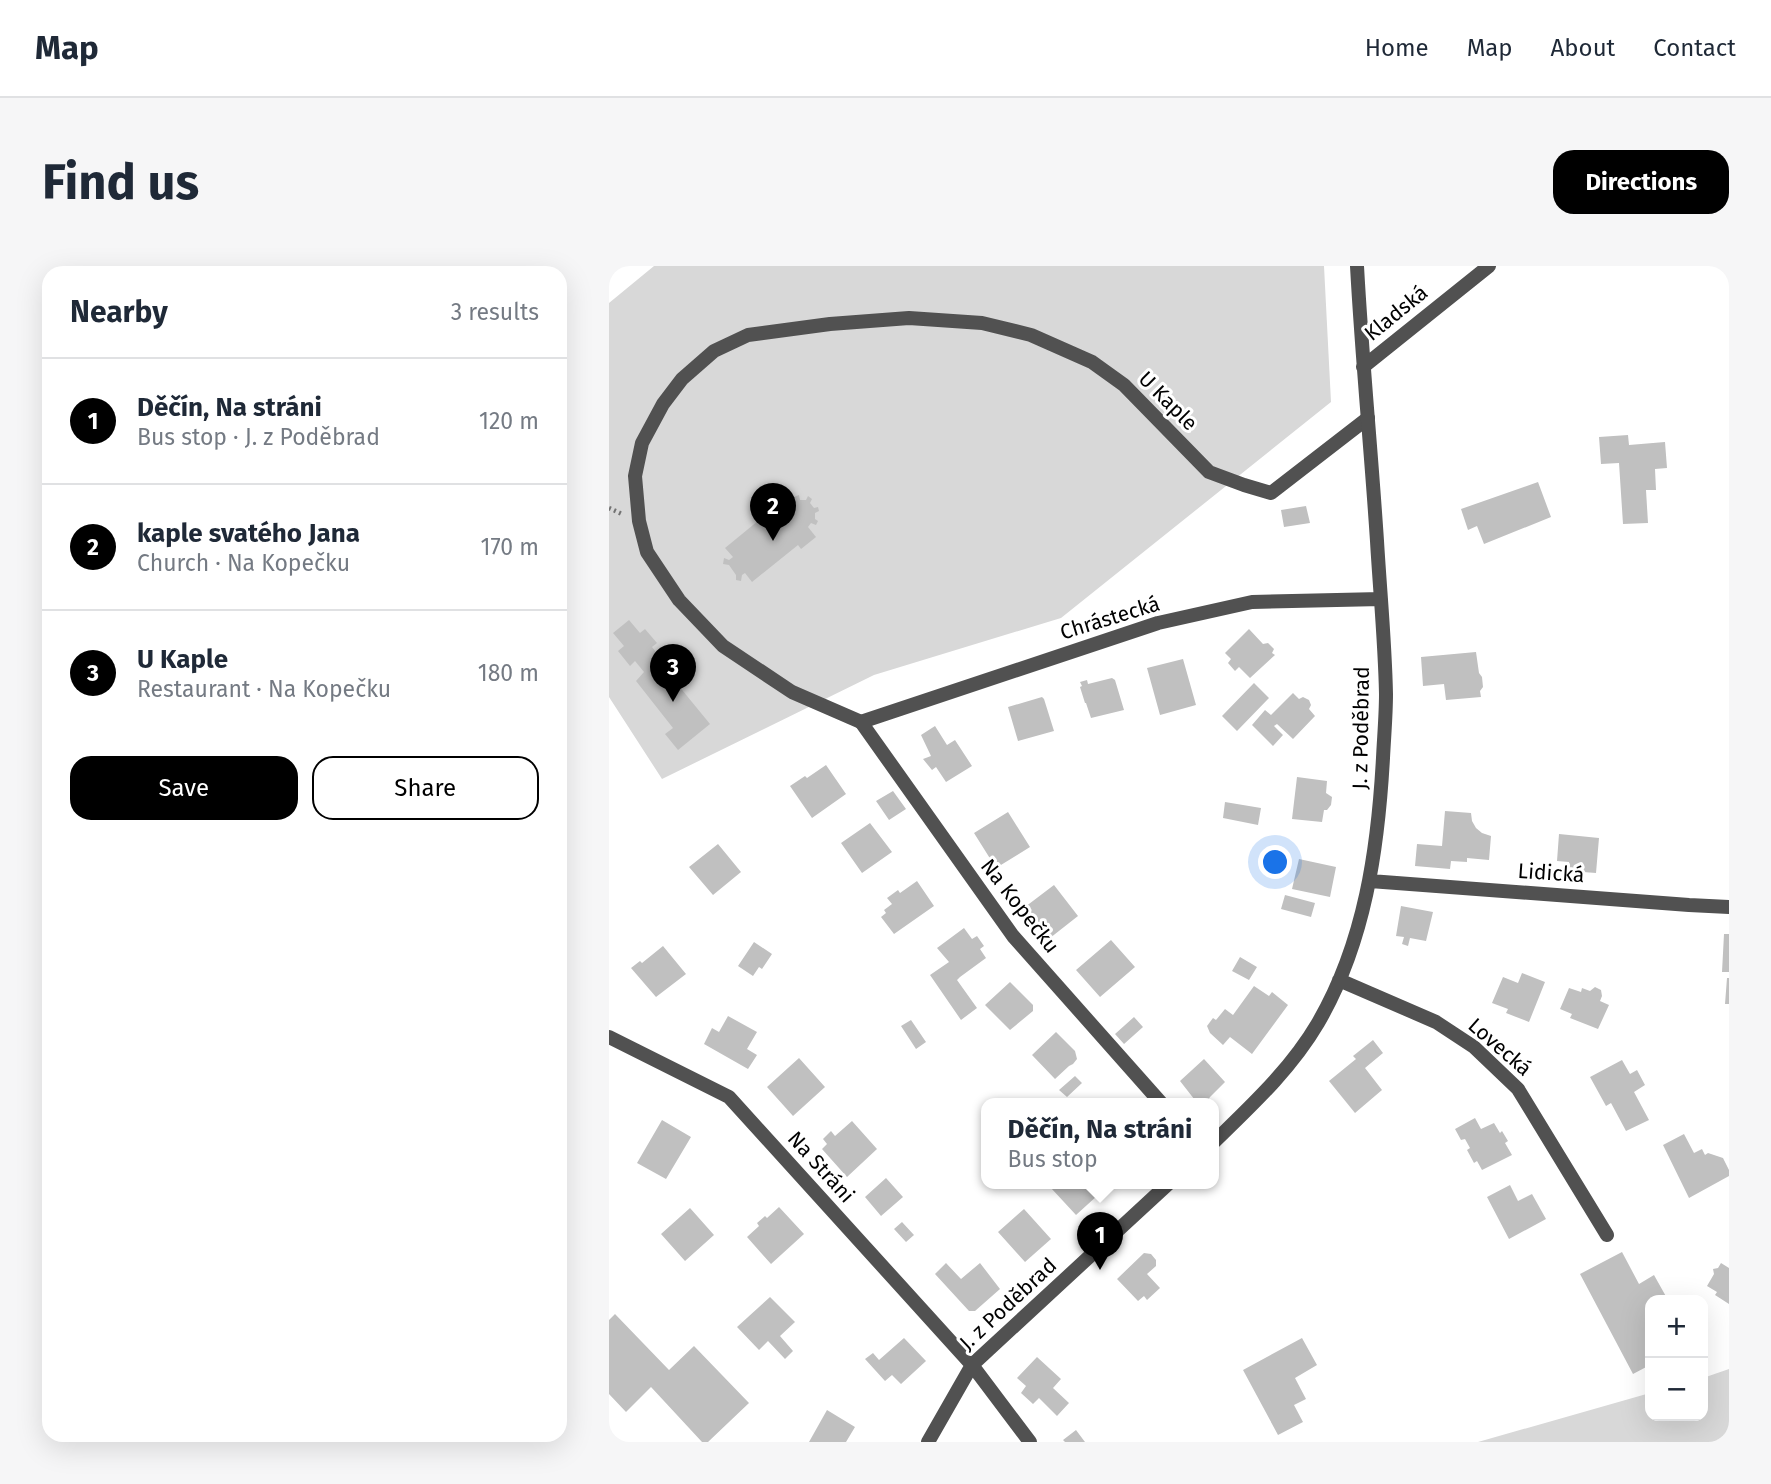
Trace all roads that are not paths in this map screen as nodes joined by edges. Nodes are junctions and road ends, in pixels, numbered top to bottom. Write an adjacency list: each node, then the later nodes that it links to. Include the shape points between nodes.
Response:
1 (1357, 266): 3 (street, J. z Poděbrad)
2 (1489, 266): 3 (street, Kladská)
3 (1363, 367): 4 (street, J. z Poděbrad)
4 (1368, 418): 5 (street, J. z Poděbrad); 6 (street, U Kaple, via 1271,493 1209,472 1124,385 1092,362 1031,335 982,323 909,318 748,335 714,351 682,379 642,443 635,476 647,552 679,600 723,646 792,692)
5 (1381, 599): 6 (street, Chrástecká, via 1252,602 1158,623); 7 (street, J. z Poděbrad, via 1386,696)
6 (861, 722): 11 (street, Na Kopečku, via 1013,936)
7 (1370, 881): 8 (street, Lidická); 9 (street, J. z Poděbrad)
8 (1729, 907)
9 (1339, 980): 12 (street, J. z Poděbrad, via 1293,1060); 14 (street, Lovecká, via 1436,1022 1473,1047 1518,1089)
10 (609, 1037): 15 (street, Na Stráni, via 729,1097)
11 (1157, 1098)
12 (1219, 1137)
13 (1163, 1189): 15 (street, J. z Poděbrad)
14 (1607, 1235)
15 (972, 1365): 16 (street, J. z Poděbrad); 17 (street, Na Stráni)
16 (928, 1442)
17 (1030, 1442)

